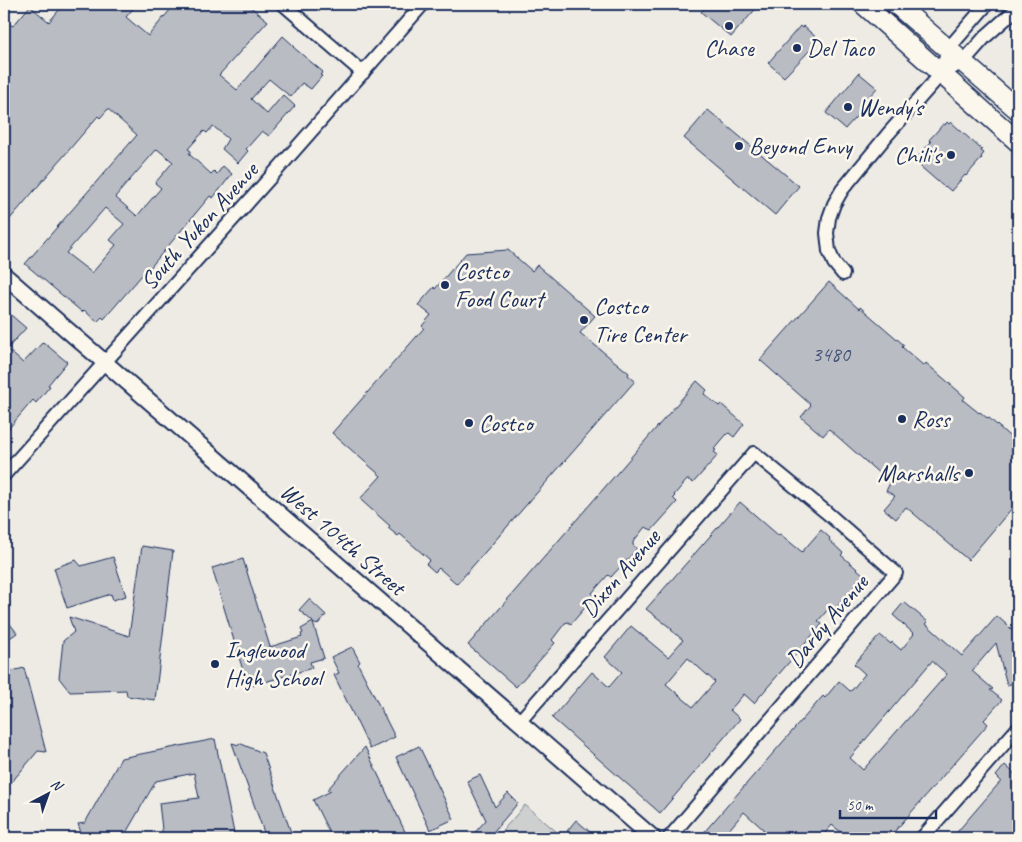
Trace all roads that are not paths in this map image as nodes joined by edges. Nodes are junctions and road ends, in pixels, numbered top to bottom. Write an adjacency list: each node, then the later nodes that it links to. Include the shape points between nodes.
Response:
1 (283, 4): 9 (street)
2 (422, 4): 9 (street, South Yukon Avenue)
3 (862, 4): 10 (main road)
4 (896, 4): 7 (main road)
5 (987, 4): 7 (street)
6 (1018, 10): 8 (street)
7 (948, 49): 8 (main road); 10 (street)
8 (963, 62): 10 (street); 11 (main road)
9 (363, 73): 15 (street, South Yukon Avenue)
10 (941, 74): 12 (main road); 13 (street, via 888,134 834,204 827,233 829,251)
11 (1018, 110)
12 (1018, 142)
13 (843, 274)
14 (4, 275): 15 (street, West 104th Street)
15 (104, 362): 17 (street, South Yukon Avenue); 18 (street, West 104th Street)
16 (754, 453): 18 (street, Dixon Avenue); 21 (street, Darby Avenue, via 896,573)
17 (4, 475)
18 (519, 722): 20 (street, West 104th Street)
19 (1018, 728): 22 (street)
20 (652, 838)
21 (670, 838)
22 (922, 838)

